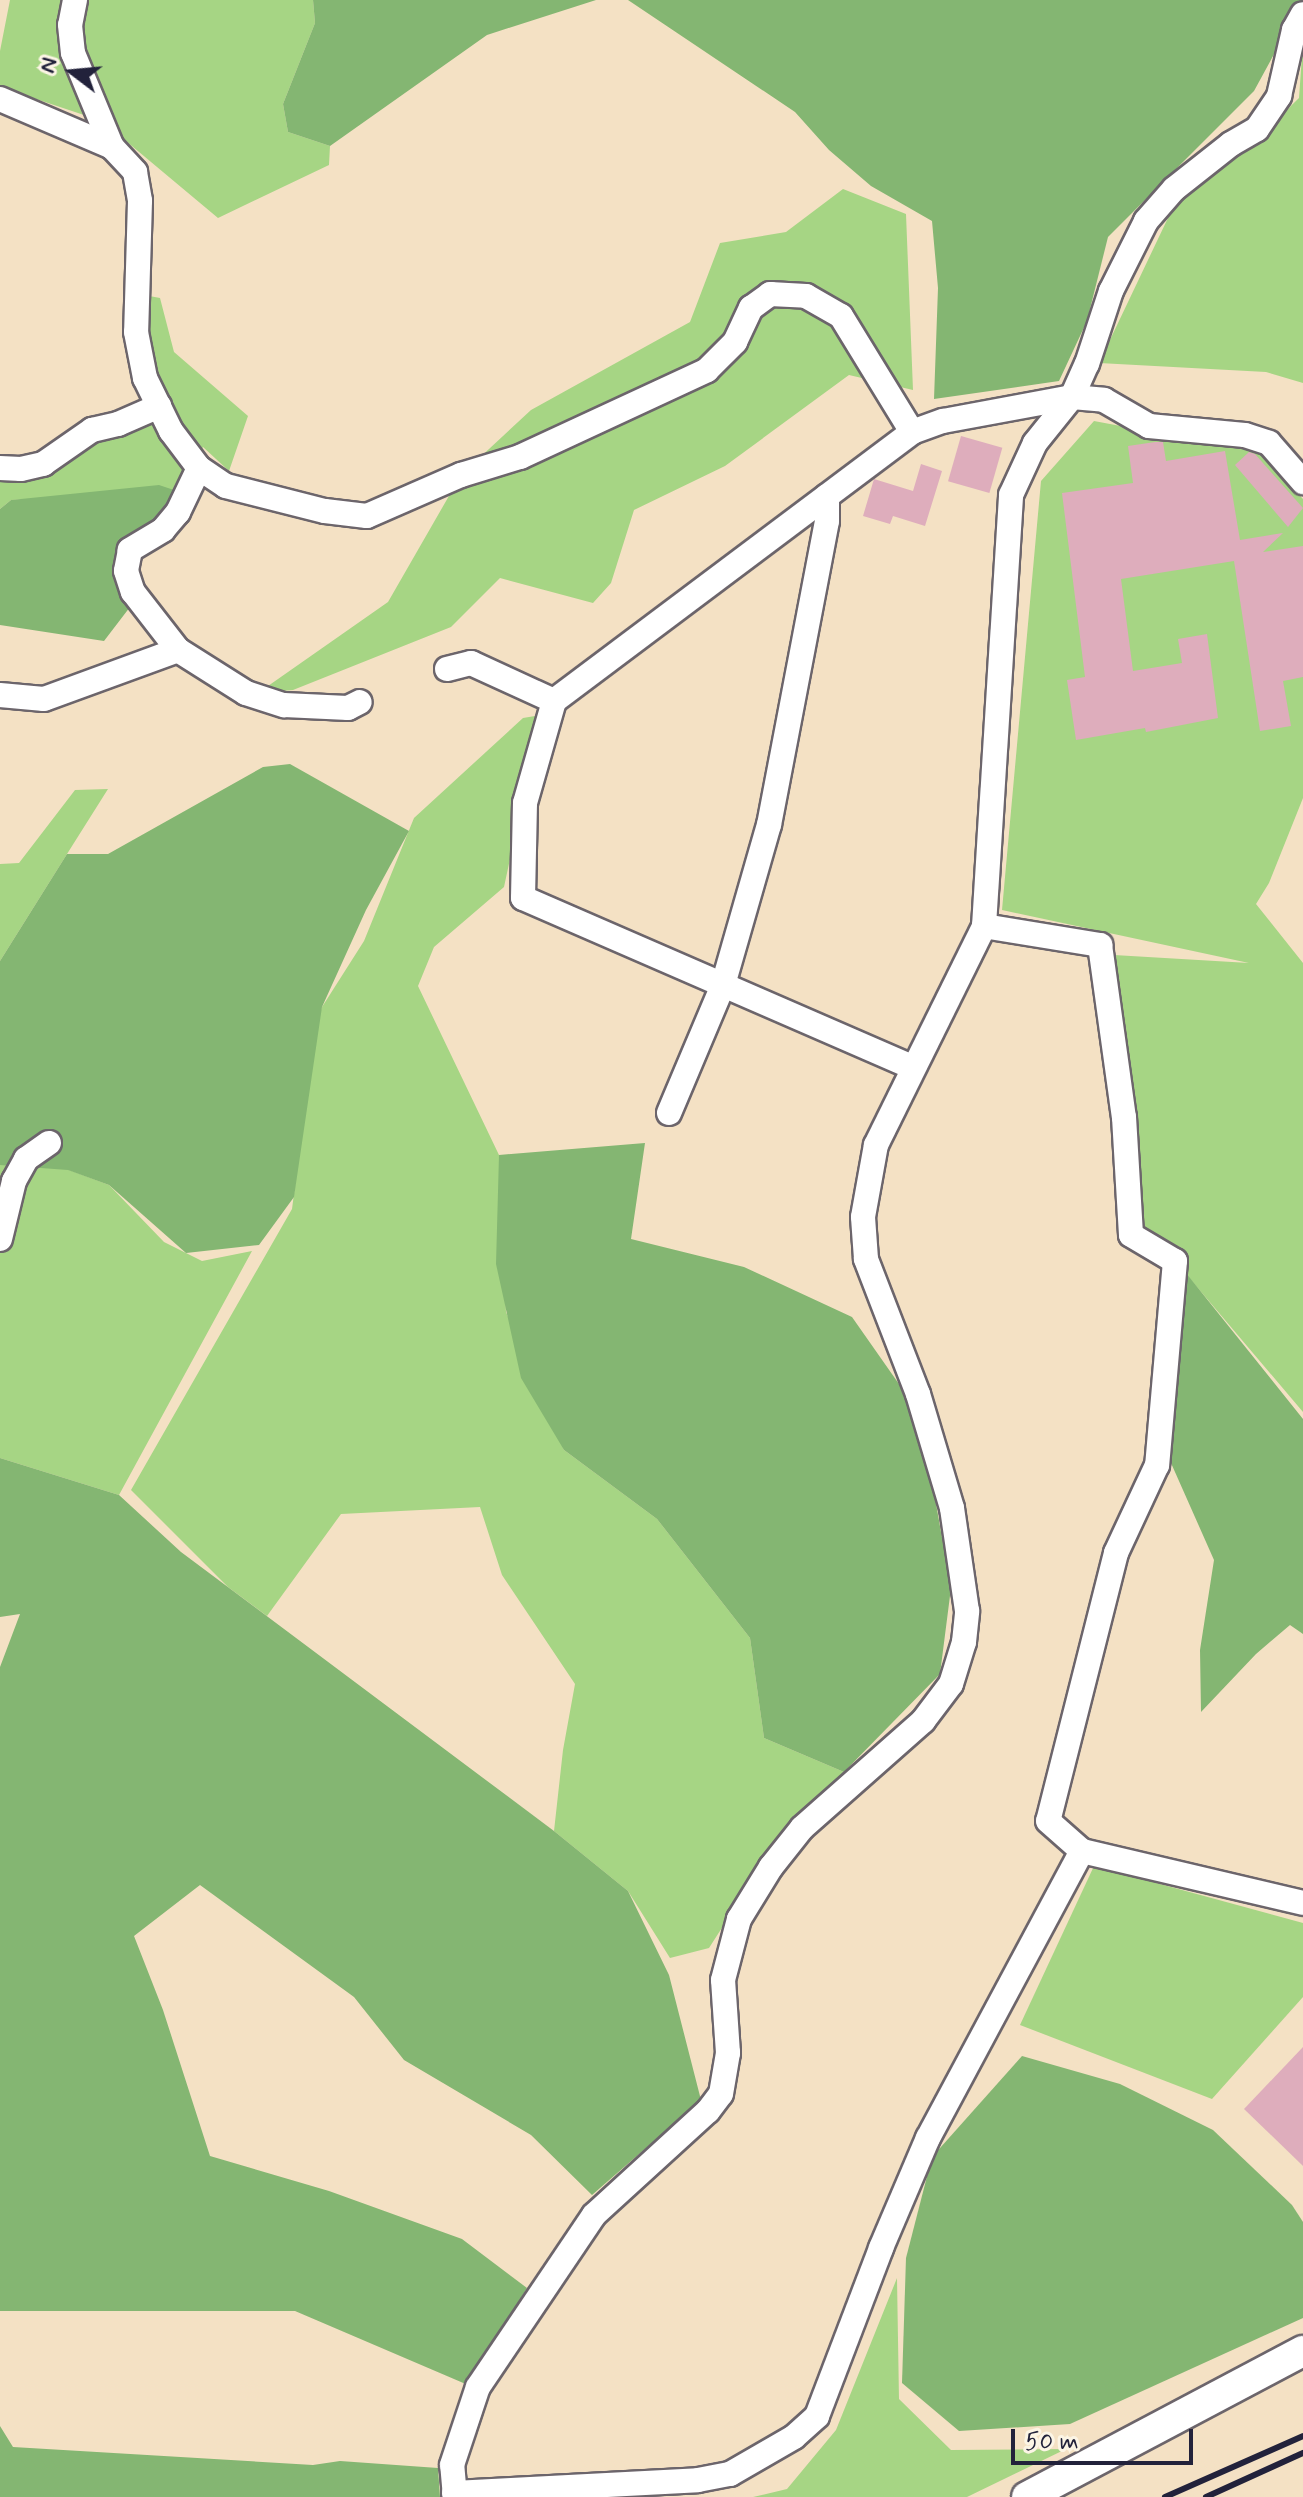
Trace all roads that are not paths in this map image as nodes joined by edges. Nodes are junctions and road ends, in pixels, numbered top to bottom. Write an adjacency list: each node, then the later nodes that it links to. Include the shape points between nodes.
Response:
1 (75, 0): 4 (street, via 70,25 73,53)
2 (1303, 14): 5 (street, via 1294,30 1279,96 1257,129 1174,189 1146,221 1111,291)
3 (0, 99): 4 (street)
4 (112, 147): 6 (street, via 135,172 140,201 136,332 145,378)
5 (1072, 397): 7 (street, via 943,421); 10 (street, via 1104,400 1149,426 1245,435 1269,443); 17 (street, via 1035,443 1011,495)
6 (159, 406): 8 (street, via 76,437 43,464); 9 (street)
7 (912, 432): 9 (street, via 841,316 806,296 770,294 751,308 735,342 707,370 520,457 461,475 367,516 226,486); 11 (street)
8 (0, 468)
9 (199, 468): 12 (street, via 163,530 130,550 126,571 133,592)
10 (1303, 482)
11 (827, 496): 15 (street); 18 (street, via 827,521 769,825)
12 (178, 650): 14 (street, via 44,699); 16 (street, via 246,693 284,705 348,708)
13 (447, 669): 15 (street, via 471,663)
14 (0, 695)
15 (554, 701): 18 (street, via 525,803 523,898)
16 (360, 702)
17 (984, 926): 19 (street); 23 (street, via 1100,945 1124,1117 1131,1235 1175,1261 1157,1465 1116,1553 1048,1821)
18 (723, 985): 19 (street); 20 (street)
19 (912, 1067): 26 (street, via 876,1145 863,1217 866,1259 918,1394 952,1508 967,1611 951,1684 923,1721 802,1828 739,1919 723,1980 728,2053 721,2094 594,2215 478,2387 452,2465)
20 (669, 1113)
21 (49, 1143): 22 (street, via 26,1159 14,1181)
22 (0, 1239)
23 (1082, 1851): 24 (street); 26 (street, via 928,2138 817,2416 794,2437 730,2474)
24 (1303, 1903)
25 (1303, 2351): 27 (main road)
26 (455, 2495)
27 (1027, 2497)

